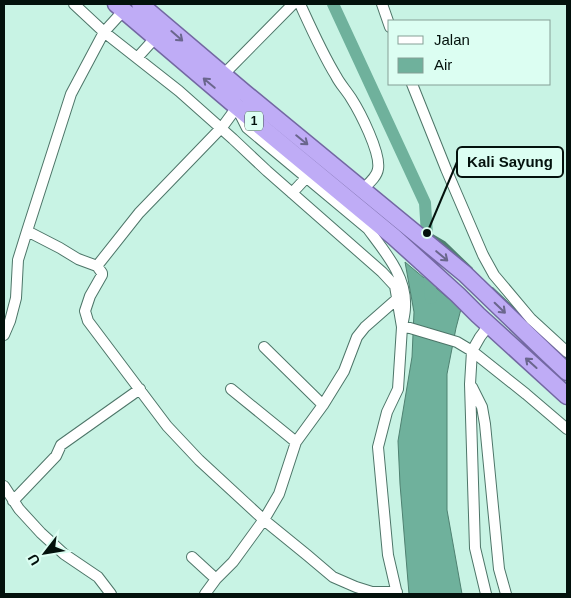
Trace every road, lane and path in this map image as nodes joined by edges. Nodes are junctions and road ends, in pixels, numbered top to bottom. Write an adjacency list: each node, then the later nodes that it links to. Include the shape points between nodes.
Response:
1 (74, 4): 8 (street)
2 (140, 4): 11 (highway, 1, one-way to 11)
3 (293, 4): 11 (street)
4 (300, 4): 17 (street, via 336,76 361,116 375,150 378,168)
5 (382, 4): 7 (street)
6 (120, 10): 8 (street); 9 (highway, 1)
7 (388, 21)
8 (106, 29): 10 (street); 18 (street, via 71,94)
9 (153, 40): 10 (street); 13 (highway, 1, one-way to 9)
10 (140, 56): 14 (street)
11 (224, 75): 17 (highway, 1, one-way to 17)
12 (412, 85): 26 (street, via 494,275 531,319)
13 (236, 109): 14 (street); 15 (highway, 1); 16 (street, via 247,128)
14 (222, 127): 16 (street); 19 (street, via 139,213)
15 (323, 185): 16 (street); 20 (street, via 383,248 395,267); 21 (highway, 1, via 394,237)
16 (299, 186): 20 (street)
17 (362, 190): 27 (highway, 1, one-way to 27, via 465,274)
18 (26, 231): 19 (street); 23 (street, via 18,260 16,298)
19 (96, 266): 29 (street, via 102,276 84,311 88,321)
20 (401, 294): 22 (street); 32 (street, via 361,331 344,371)
21 (489, 326): 25 (street); 31 (highway, 1, one-way to 21)
22 (406, 327): 25 (street, via 457,342); 40 (street, via 398,390 387,412 378,447 388,555)
23 (4, 335)
24 (264, 347): 32 (street)
25 (472, 351): 28 (street); 33 (street)
26 (567, 352)
27 (567, 372)
28 (470, 384): 43 (street, via 475,548); 44 (street, via 482,407 485,424 499,569)
29 (140, 389): 36 (street, via 61,445 56,456); 37 (street, via 167,426 199,460)
30 (231, 389): 34 (street)
31 (567, 396)
32 (323, 405): 34 (street)
33 (567, 429)
34 (296, 442): 37 (street, via 279,494)
35 (4, 486): 36 (street)
36 (13, 501): 41 (street, via 41,533 64,554 98,577)
37 (264, 520): 39 (street); 40 (street, via 333,578 372,592)
38 (192, 556): 39 (street)
39 (216, 579): 42 (street)
40 (397, 593)
41 (111, 594)
42 (205, 594)
43 (486, 594)
44 (506, 594)

